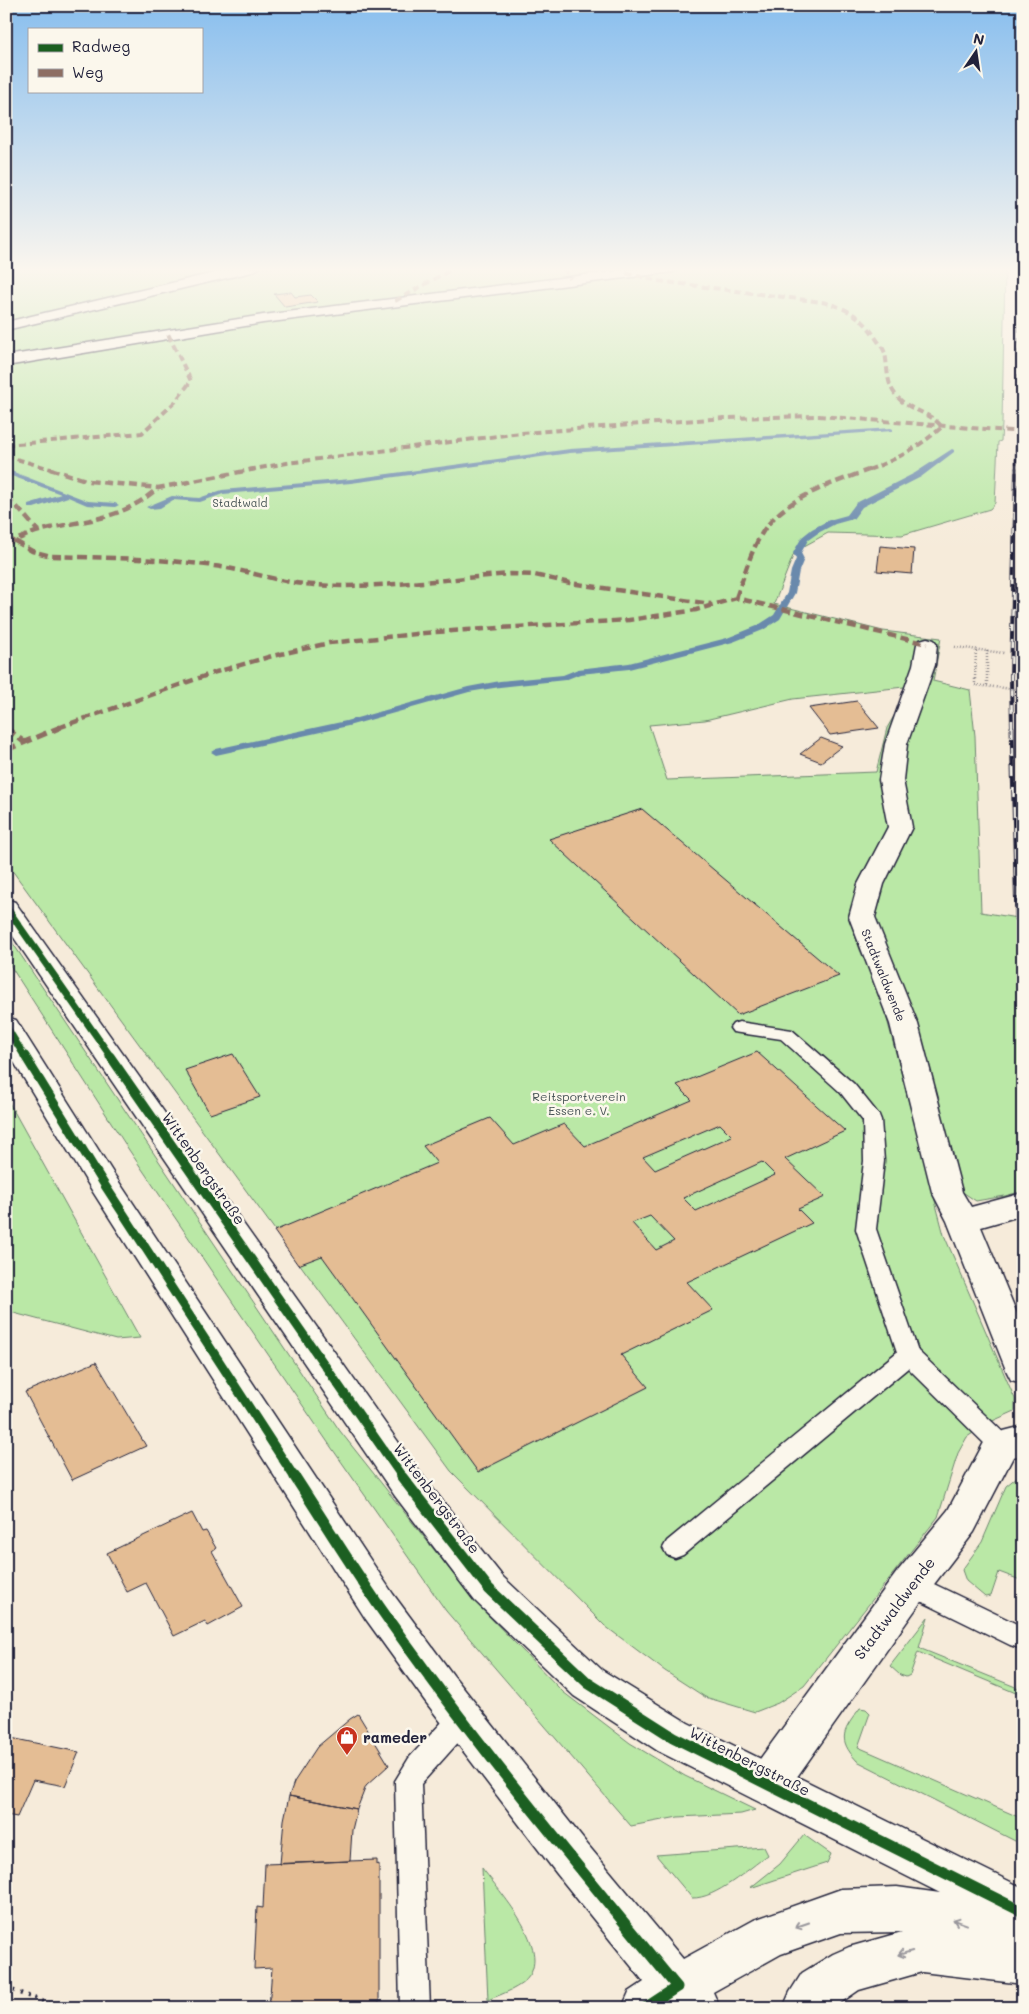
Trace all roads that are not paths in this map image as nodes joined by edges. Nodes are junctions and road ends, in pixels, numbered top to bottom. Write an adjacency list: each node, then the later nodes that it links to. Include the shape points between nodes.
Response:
1 (927, 644): 6 (street, Stadtwaldwende, via 924,665 896,744 891,780 900,827 870,884 862,917 904,1024 947,1192)
2 (6, 907): 14 (street, Wittenbergstraße, via 408,1485 488,1589 588,1683 673,1737)
3 (6, 1026): 13 (street, via 104,1184 379,1606)
4 (739, 1028): 7 (lane, via 786,1034 847,1088 872,1120 874,1161 866,1229)
5 (1023, 1204): 6 (street)
6 (963, 1221): 8 (street, Stadtwaldwende)
7 (909, 1355): 9 (lane); 10 (lane)
8 (1023, 1370)
9 (1012, 1443): 11 (street, Stadtwaldwende, via 961,1521)
10 (675, 1548)
11 (911, 1584): 12 (lane); 14 (street, Stadtwaldwende)
12 (1019, 1636)
13 (463, 1718): 18 (street, via 572,1859); 19 (lane, via 408,1781)
14 (767, 1784): 15 (street, Wittenbergstraße)
15 (1023, 1912)
16 (1023, 1944): 18 (street, one-way to 18, via 948,1917 897,1908 841,1911 770,1936)
17 (1023, 1961): 20 (street, one-way to 20, via 922,1949 849,1970 818,1989)
18 (673, 2001)
19 (415, 2008)
20 (806, 2008)

